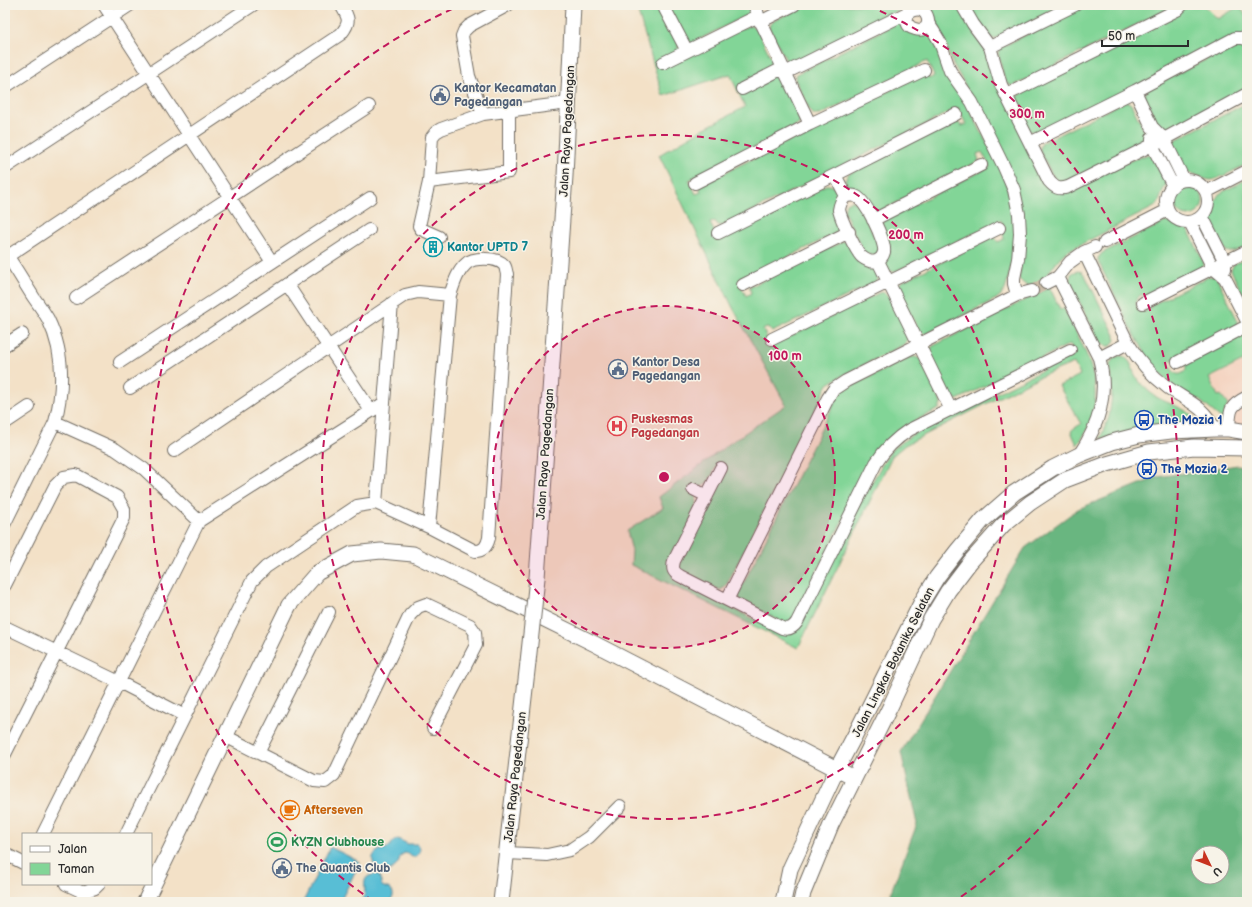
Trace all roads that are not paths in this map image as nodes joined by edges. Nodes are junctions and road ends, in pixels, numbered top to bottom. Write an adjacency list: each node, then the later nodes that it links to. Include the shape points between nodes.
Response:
1 (104, 5): 13 (street)
2 (130, 5): 13 (street)
3 (253, 5): 20 (street)
4 (341, 5): 33 (street, via 348,16 348,23 341,34)
5 (508, 5): 29 (street, via 469,26 462,36 469,76)
6 (573, 5): 26 (street, Jalan Raya Pagedangan)
7 (794, 5): 12 (street)
8 (963, 5): 15 (street)
9 (1075, 5): 15 (street)
10 (1182, 5): 25 (street, via 1177,10)
11 (666, 9): 16 (street)
12 (757, 14): 16 (street); 19 (street)
13 (112, 17): 20 (street); 21 (street)
14 (1247, 40): 23 (street, via 1235,38)
15 (990, 47): 25 (street)
16 (687, 51): 17 (street)
17 (663, 63)
18 (924, 70): 31 (street)
19 (784, 71): 22 (street); 31 (street); 73 (street, via 913,8 923,9 940,42 950,71 972,102 1014,190 1020,234 1014,278)
20 (149, 74): 33 (street); 38 (street)
21 (5, 87)
22 (742, 89)
23 (1135, 91): 32 (street); 35 (street)
24 (1247, 94): 34 (street)
25 (1006, 95): 35 (street)
26 (568, 103): 28 (street); 125 (street, Jalan Raya Pagedangan, bridge, via 537,578)
27 (369, 106): 47 (street)
28 (509, 110): 29 (street); 42 (street, via 509,172)
29 (483, 114): 42 (street, via 436,132 432,138)
30 (956, 114): 40 (street)
31 (810, 124): 43 (street)
32 (1152, 127): 34 (street); 36 (street)
33 (189, 136): 47 (street); 60 (street)
34 (1164, 139): 36 (street); 41 (street)
35 (1030, 143): 36 (street, via 1049,181 1058,189 1068,188)
36 (1152, 145): 44 (street)
37 (981, 165): 51 (street)
38 (5, 168)
39 (1247, 172): 45 (street)
40 (835, 175): 46 (street); 56 (street)
41 (1184, 180): 44 (street); 45 (street, via 1201,185)
42 (429, 182): 57 (street, via 419,226)
43 (695, 184)
44 (1173, 186): 49 (street, via 1166,197)
45 (1206, 192): 50 (street, via 1207,209)
46 (846, 196): 51 (street, via 860,199); 55 (street, via 839,210)
47 (230, 198): 62 (street); 74 (street)
48 (370, 198): 62 (street)
49 (1168, 210): 52 (street, via 1173,218 1181,222); 58 (street)
50 (1202, 216): 52 (street); 63 (street)
51 (873, 220): 61 (street, via 884,247)
52 (1190, 222): 64 (street)
53 (999, 228): 67 (street)
54 (369, 230): 69 (street)
55 (849, 232): 61 (street, via 863,258); 70 (street)
56 (718, 233)
57 (439, 237)
58 (1095, 247): 65 (street, via 1070,262); 81 (street)
59 (1247, 251): 63 (street)
60 (6, 257): 95 (street, via 48,319 55,338 62,384)
61 (878, 261): 67 (street)
62 (272, 262): 87 (street)
63 (1225, 262): 64 (street); 66 (street)
64 (1213, 268): 66 (street); 76 (street)
65 (1058, 277): 68 (street); 86 (street)
66 (1225, 278): 77 (street)
67 (888, 282): 80 (street); 83 (street)
68 (1046, 283)
69 (287, 284): 84 (street); 89 (street)
70 (743, 285)
71 (1032, 291): 73 (street)
72 (450, 295): 75 (street, via 418,292 405,295); 108 (street); 108 (street, via 458,274 466,263 478,258 496,260 504,265 507,274 488,543 485,548 475,551)
73 (1017, 295): 83 (street)
74 (76, 298)
75 (392, 303): 84 (street); 91 (street)
76 (1143, 303)
77 (1247, 321)
78 (1247, 326): 88 (street)
79 (22, 334): 82 (street)
80 (772, 339)
81 (1128, 343): 86 (street); 97 (street, via 1150,372 1196,404)
82 (5, 345)
83 (919, 345): 93 (street); 110 (street, via 834,389)
84 (328, 346): 94 (street); 100 (street)
85 (1070, 350): 93 (street)
86 (1099, 358): 101 (street, via 1104,387 1099,416 1087,443)
87 (120, 362)
88 (1178, 362)
89 (130, 388)
90 (1242, 400): 97 (street, via 1232,407)
91 (384, 403): 94 (street); 105 (street)
92 (29, 407): 96 (street)
93 (951, 410): 110 (street, via 909,430 882,454 794,626 782,628)
94 (371, 411): 106 (street)
95 (55, 422): 106 (street, via 115,449 144,469); 107 (street)
96 (5, 423)
97 (1222, 429): 98 (street, Jalan Lingkar Botanika Selatan); 101 (street, Jalan Lingkar Botanika Selatan, via 1139,435)
98 (1247, 432)
99 (1247, 448): 121 (street, Jalan Lingkar Botanika Selatan, via 1194,447 1149,452 1065,480 1030,503 1003,526 948,591)
100 (174, 450)
101 (1078, 455): 120 (street, Jalan Lingkar Botanika Selatan, via 1014,493 983,520 957,551 921,603 856,735)
102 (721, 468): 104 (street)
103 (694, 489): 104 (street)
104 (707, 496): 110 (street, via 674,561 673,571)
105 (376, 503): 108 (street); 115 (street, via 357,506 266,567 252,581)
106 (199, 520): 114 (street)
107 (5, 523)
108 (428, 527)
109 (5, 585): 113 (street, via 55,486 64,477 76,475 117,497 124,509 124,518)
110 (727, 600)
111 (329, 612): 118 (street)
112 (5, 627): 113 (street)
113 (56, 652): 114 (street); 119 (street)
114 (119, 682): 115 (street); 123 (street)
115 (185, 716): 124 (street)
116 (433, 728): 118 (street, via 476,645 475,632 470,625 426,604 418,607 410,615 334,775 325,782 314,781)
117 (225, 736): 118 (street); 120 (street, via 289,605 317,573 352,554 381,551 413,554 595,644); 130 (street)
118 (258, 753)
119 (5, 754)
120 (836, 769): 121 (street); 132 (street, Jalan Lingkar Botanika Selatan, via 790,869)
121 (854, 778): 133 (street, Jalan Lingkar Botanika Selatan, via 831,825)
122 (620, 806): 125 (street, via 590,837 570,850 547,855)
123 (44, 833)
124 (126, 833)
125 (507, 853): 131 (street, Jalan Raya Pagedangan)
126 (5, 854): 127 (street)
127 (22, 862)
128 (68, 885): 129 (street, via 82,892)
129 (97, 885)
130 (144, 902)
131 (501, 902)
132 (783, 902)
133 (801, 902)

